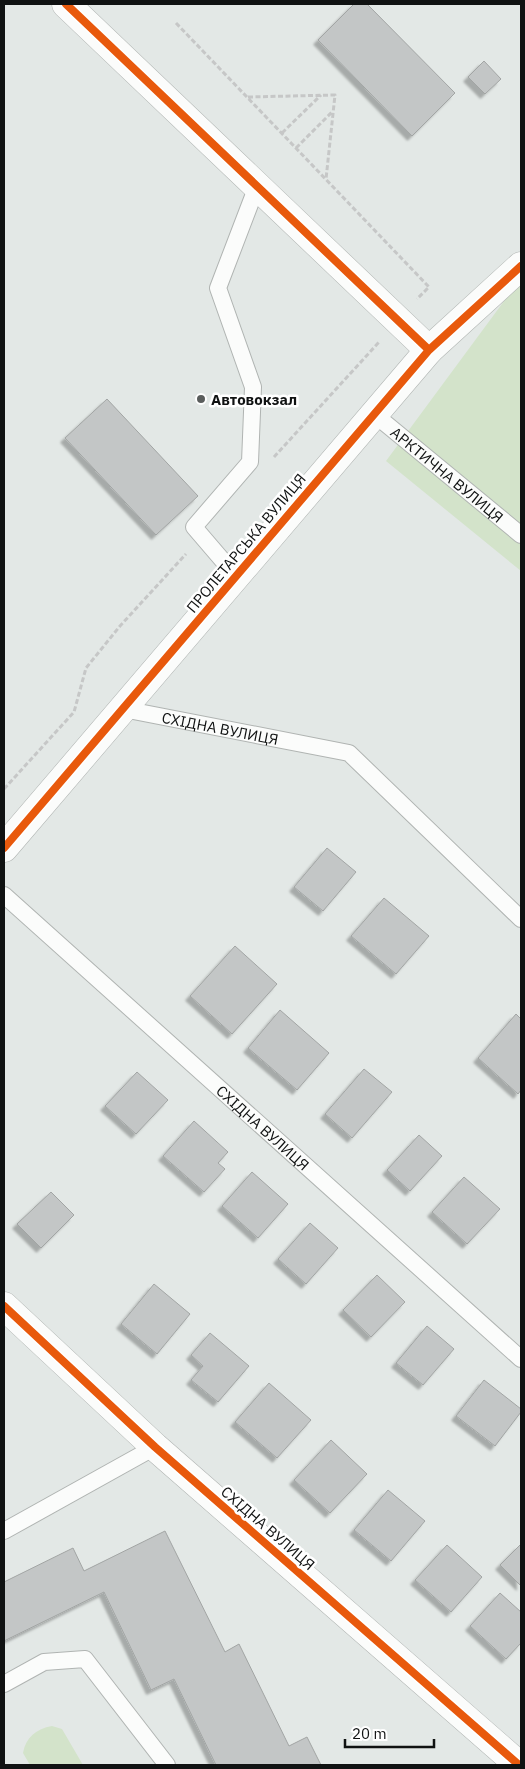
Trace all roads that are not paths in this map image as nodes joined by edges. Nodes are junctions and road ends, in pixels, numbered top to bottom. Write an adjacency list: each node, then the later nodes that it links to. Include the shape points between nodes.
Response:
1 (66, 4): 2 (street)
2 (257, 186): 4 (street); 7 (lane, via 218,288 252,387 250,462 194,527)
3 (521, 266): 4 (street, ПРОЛЕТАРСЬКА ВУЛИЦЯ)
4 (428, 350): 5 (street, ПРОЛЕТАРСЬКА ВУЛИЦЯ)
5 (374, 414): 6 (lane, АРКТИЧНА ВУЛИЦЯ); 7 (street, ПРОЛЕТАРСЬКА ВУЛИЦЯ)
6 (521, 535)
7 (236, 576): 8 (street, ПРОЛЕТАРСЬКА ВУЛИЦЯ)
8 (123, 709): 9 (street, ПРОЛЕТАРСЬКА ВУЛИЦЯ); 11 (lane, СХІДНА ВУЛИЦЯ, via 349,754)
9 (4, 848)
10 (4, 895): 13 (lane, СХІДНА ВУЛИЦЯ)
11 (521, 919)
12 (4, 1306): 14 (street, СХІДНА ВУЛИЦЯ)
13 (521, 1359)
14 (155, 1447): 15 (lane); 18 (street, СХІДНА ВУЛИЦЯ)
15 (4, 1531)
16 (4, 1684): 17 (lane, via 44,1662 85,1659)
17 (168, 1765)
18 (519, 1765)

